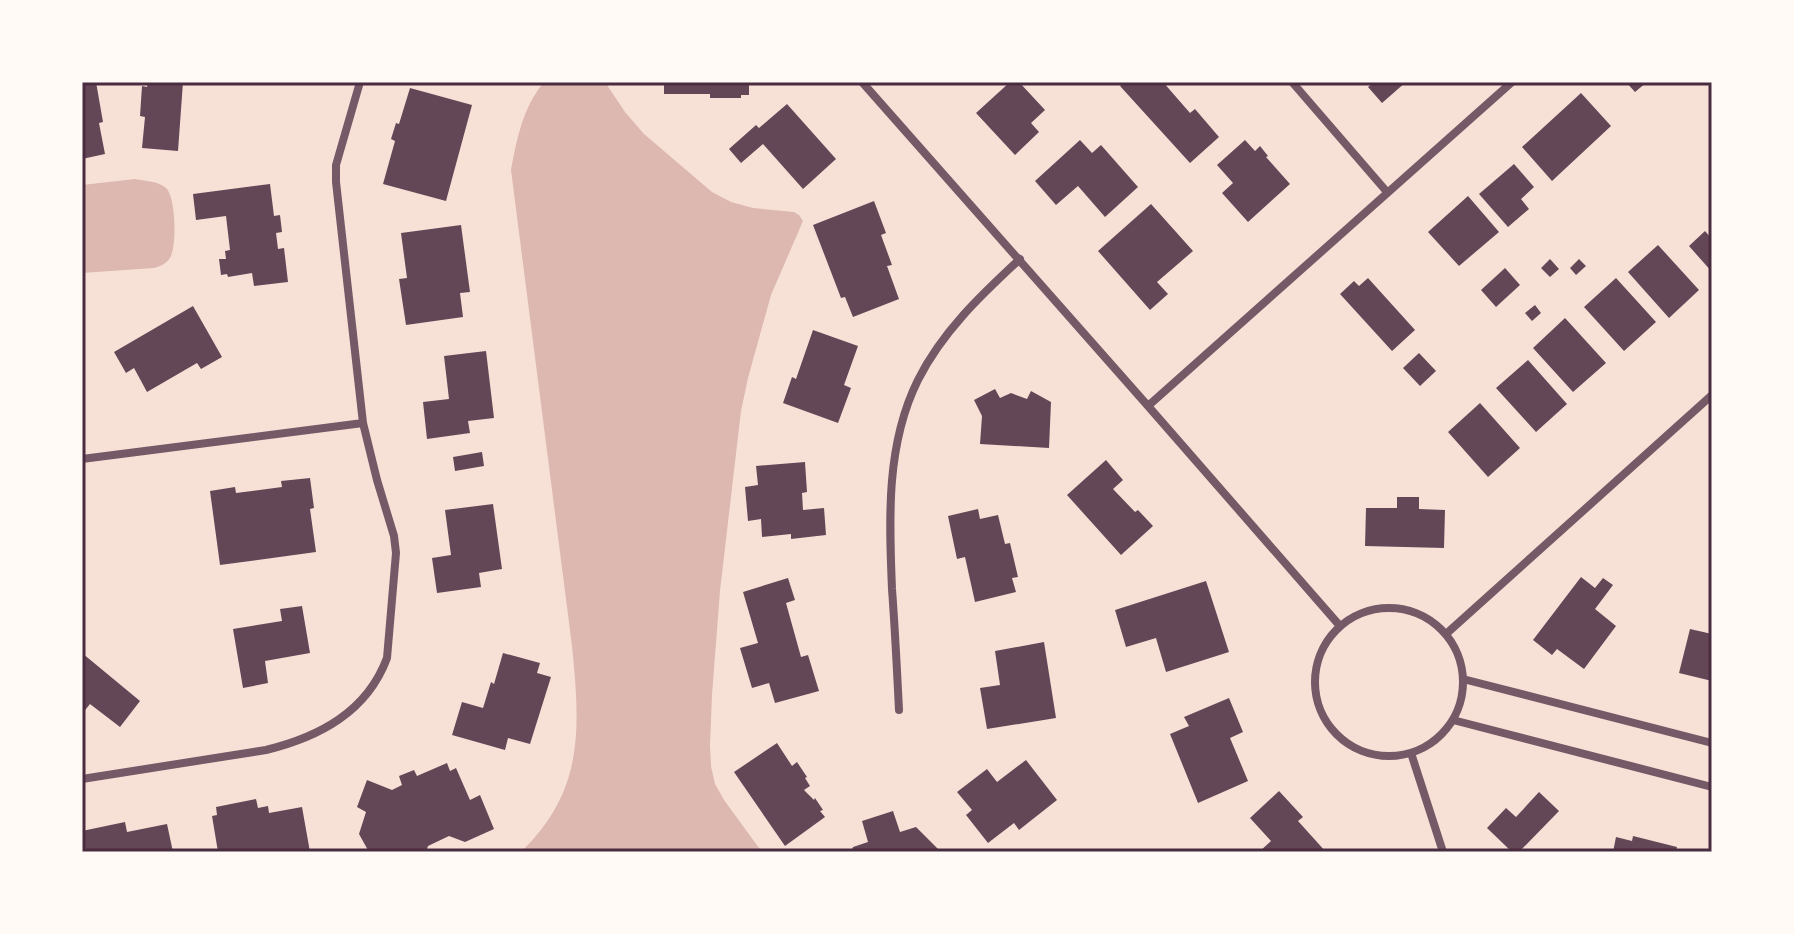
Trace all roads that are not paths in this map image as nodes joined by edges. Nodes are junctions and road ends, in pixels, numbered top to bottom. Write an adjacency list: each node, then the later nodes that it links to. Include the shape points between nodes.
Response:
1 (360, 82): 9 (street, via 336,182)
2 (862, 82): 6 (street)
3 (1292, 82): 5 (street)
4 (1512, 82): 5 (street)
5 (1387, 192): 8 (street)
6 (1020, 259): 8 (street); 14 (street, via 963,314 938,347 904,415 895,451 889,530)
7 (1712, 395): 12 (street)
8 (1148, 406): 11 (street)
9 (363, 423): 10 (street); 18 (street, via 396,553 387,658 376,683 337,721 294,743)
10 (82, 459)
11 (1340, 626): 12 (street, via 1360,613 1383,608 1407,610); 17 (street, via 1325,643 1317,664 1315,687 1330,728 1367,753)
12 (1446, 634): 13 (street)
13 (1463, 679): 15 (street); 16 (street)
14 (899, 710)
15 (1453, 720): 17 (street, via 1428,745); 19 (street)
16 (1712, 743)
17 (1411, 753): 20 (street)
18 (82, 779)
19 (1712, 787)
20 (1443, 852)

